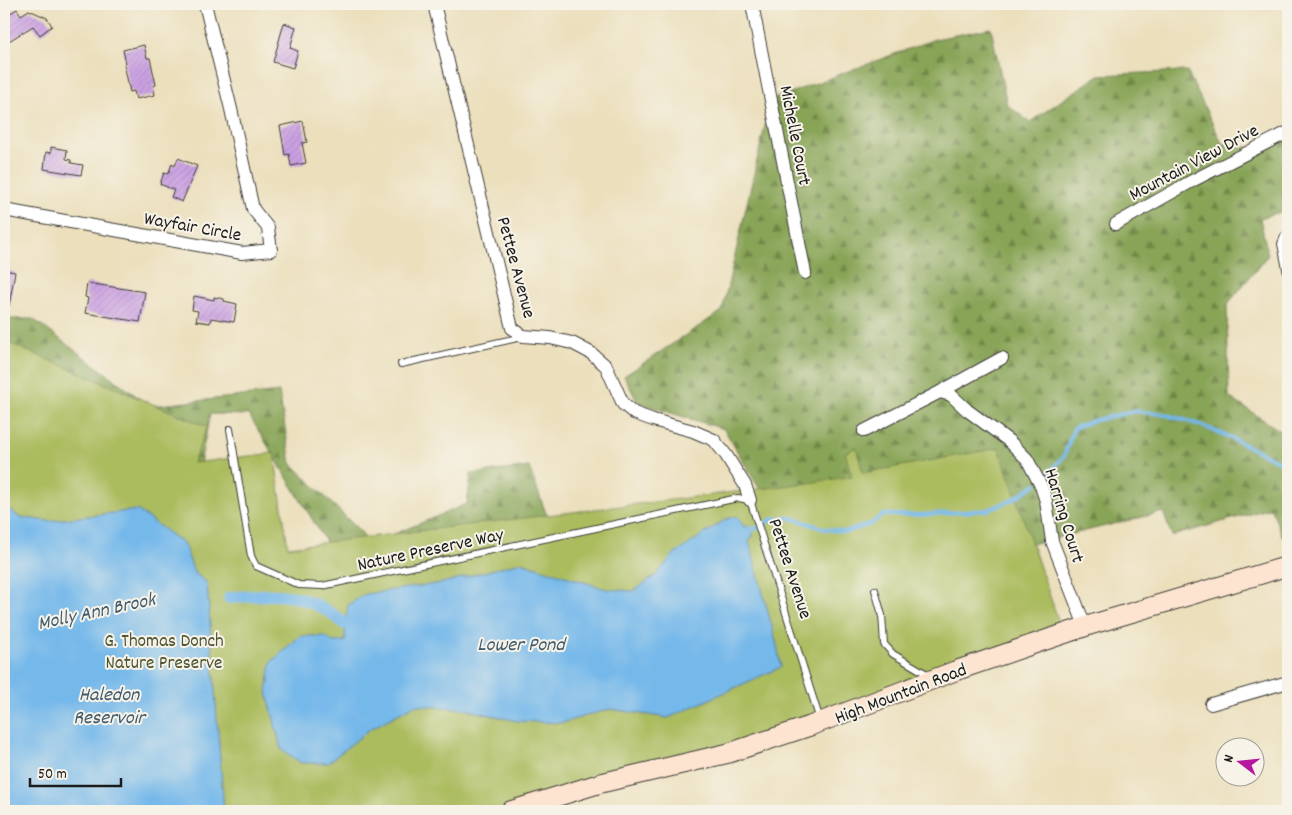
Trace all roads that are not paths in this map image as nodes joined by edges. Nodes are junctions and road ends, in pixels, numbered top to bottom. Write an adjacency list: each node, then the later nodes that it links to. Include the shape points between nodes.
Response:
1 (205, 4): 5 (street, Wayfair Circle, via 253,209 268,228 271,250 242,254)
2 (434, 4): 10 (street, Pettee Avenue, via 512,328)
3 (752, 4): 8 (street, Michelle Court)
4 (1288, 132): 6 (street, Mountain View Drive)
5 (4, 210)
6 (1116, 224)
7 (1288, 235): 9 (lane, via 1284,236 1281,244)
8 (805, 273)
9 (1288, 279)
10 (523, 336): 12 (lane); 16 (street, Pettee Avenue, via 572,343 592,353 606,366 623,404 634,413 714,440 745,485)
11 (1002, 358): 13 (street)
12 (401, 364)
13 (940, 392): 15 (street); 19 (street, Harring Court, via 951,395 1028,459 1046,501 1052,541)
14 (230, 429): 16 (lane, Nature Preserve Way, via 251,556 256,566 299,585 322,586 738,498)
15 (864, 431)
16 (750, 500): 23 (lane, Pettee Avenue)
17 (1288, 566): 19 (main road, High Mountain Road)
18 (875, 590): 20 (lane, via 882,615 884,644 893,654)
19 (1085, 626): 20 (main road, High Mountain Road)
20 (935, 679): 23 (main road, High Mountain Road)
21 (1288, 682): 22 (street)
22 (1212, 704)
23 (820, 722): 24 (main road, High Mountain Road, via 729,753 601,783)
24 (510, 811)

